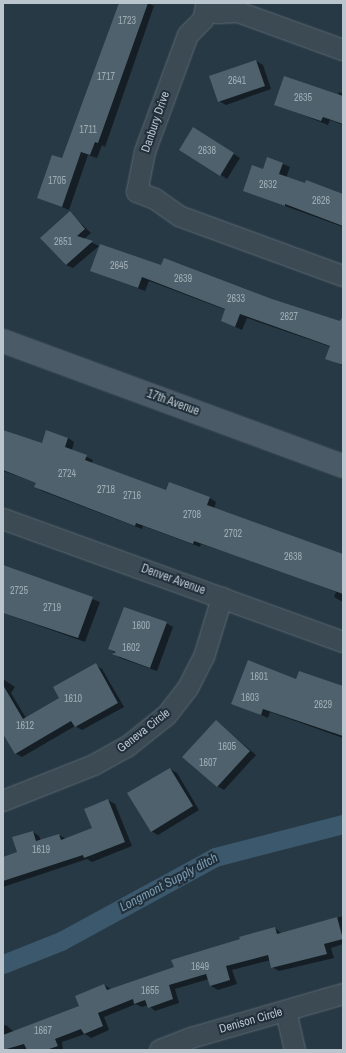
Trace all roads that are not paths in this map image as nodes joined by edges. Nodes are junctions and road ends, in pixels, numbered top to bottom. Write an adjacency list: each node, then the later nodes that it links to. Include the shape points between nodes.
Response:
1 (343, 50): 2 (street, Danbury Drive, via 238,12 217,13 206,7 202,20 188,35 145,152 137,192 155,199 179,216)
2 (343, 276)
3 (3, 341): 4 (main road, 17th Avenue)
4 (343, 466)
5 (3, 519): 6 (street, Denver Avenue)
6 (222, 598): 7 (street, Denver Avenue); 8 (street, Geneva Circle, via 204,657 188,688 167,716 127,747 94,765)
7 (343, 642)
8 (3, 801)
9 (343, 994): 10 (street, Denison Circle)
10 (286, 1011): 11 (street, Denison Circle, via 191,1038); 12 (street)
11 (160, 1050)
12 (296, 1050)

